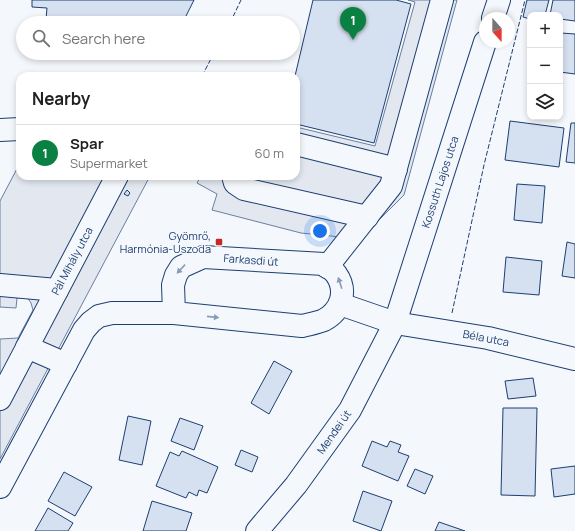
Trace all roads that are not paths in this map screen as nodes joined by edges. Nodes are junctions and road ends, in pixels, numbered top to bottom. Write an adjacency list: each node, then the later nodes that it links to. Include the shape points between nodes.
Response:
1 (442, 0): 8 (street)
2 (499, 0): 3 (street)
3 (495, 12)
4 (484, 48): 17 (street, Kossuth Lajos utca)
5 (16, 129): 6 (street)
6 (0, 130)
7 (300, 145): 8 (street)
8 (396, 169): 11 (street, via 391,186)
9 (115, 180): 14 (street, Pál Mihály utca)
10 (234, 180): 11 (street, via 244,189)
11 (367, 217): 12 (street)
12 (327, 267): 15 (street, one-way to 12, via 341,282); 16 (street, Farkasdi út, one-way to 16, via 324,264 203,257 181,267 176,275 173,285)
13 (0, 285): 14 (street)
14 (57, 290): 18 (street, Pál Mihály utca)
15 (340, 304): 16 (street, one-way to 15, via 302,326 325,319); 17 (street)
16 (174, 313): 20 (street, via 112,313 99,316 84,330)
17 (395, 323): 19 (street, Béla utca, via 488,338); 23 (street, Mendei út, via 350,410 296,485)
18 (27, 347): 20 (street); 21 (street, Pál Mihály utca)
19 (575, 359)
20 (66, 364): 22 (street)
21 (0, 399)
22 (0, 487)
23 (257, 531)

